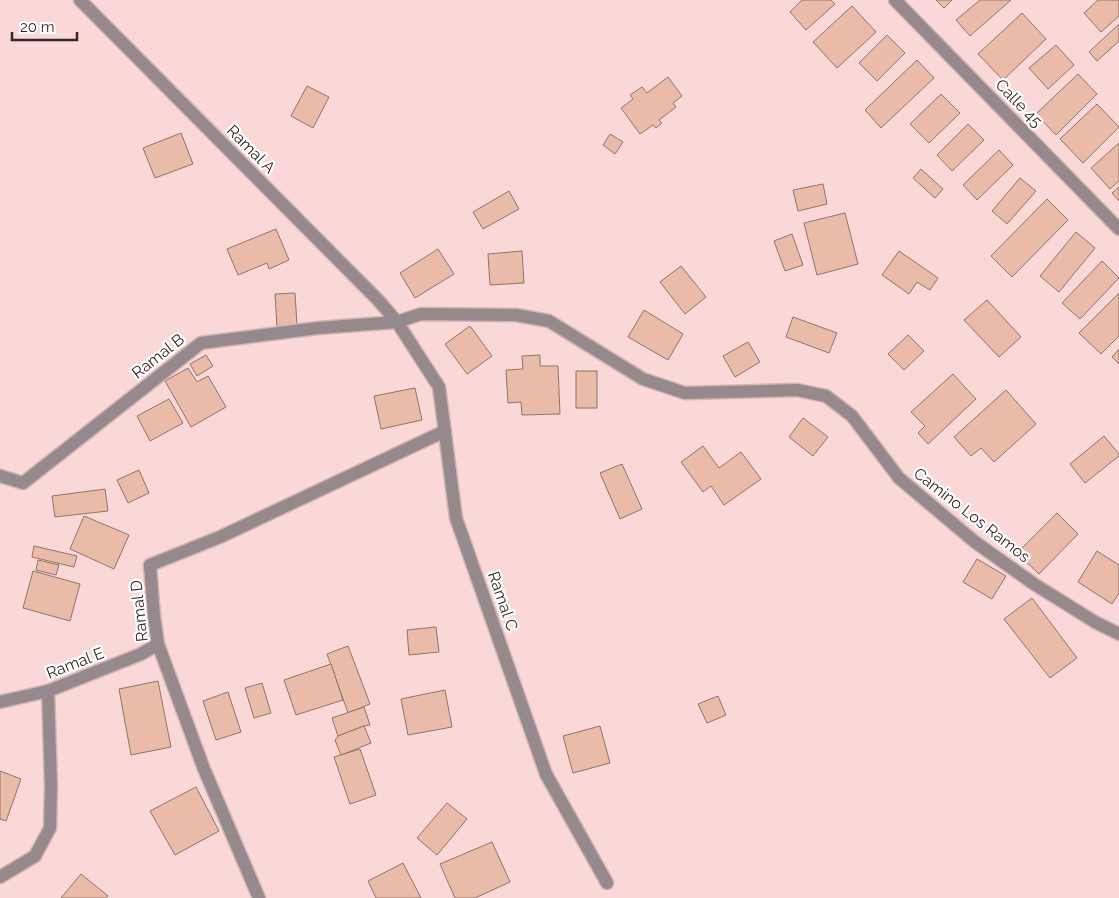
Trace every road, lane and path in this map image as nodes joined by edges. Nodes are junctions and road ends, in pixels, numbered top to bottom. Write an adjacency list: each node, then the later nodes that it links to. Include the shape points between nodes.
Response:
1 (80, 0): 4 (street, Ramal A)
2 (896, 0): 3 (street, Calle 45)
3 (1119, 229)
4 (398, 322): 5 (street, Ramal C, via 439,387); 6 (street, Ramal B, via 318,328 201,343 23,483); 7 (street, Camino Los Ramos, via 421,314 516,315 549,321 643,379 685,394 797,390 826,396 852,416 899,478 975,542 1034,584)
5 (445, 430): 8 (street, Ramal D, via 220,537 150,565); 12 (street, Ramal C, via 456,518 546,774)
6 (0, 476)
7 (1119, 634)
8 (158, 644): 9 (street, Ramal E, via 141,654); 13 (street, Ramal D, via 204,769)
9 (48, 691): 10 (street, Ramal E); 11 (street, via 50,828 35,856)
10 (0, 702)
11 (0, 877)
12 (607, 883)
13 (259, 898)

